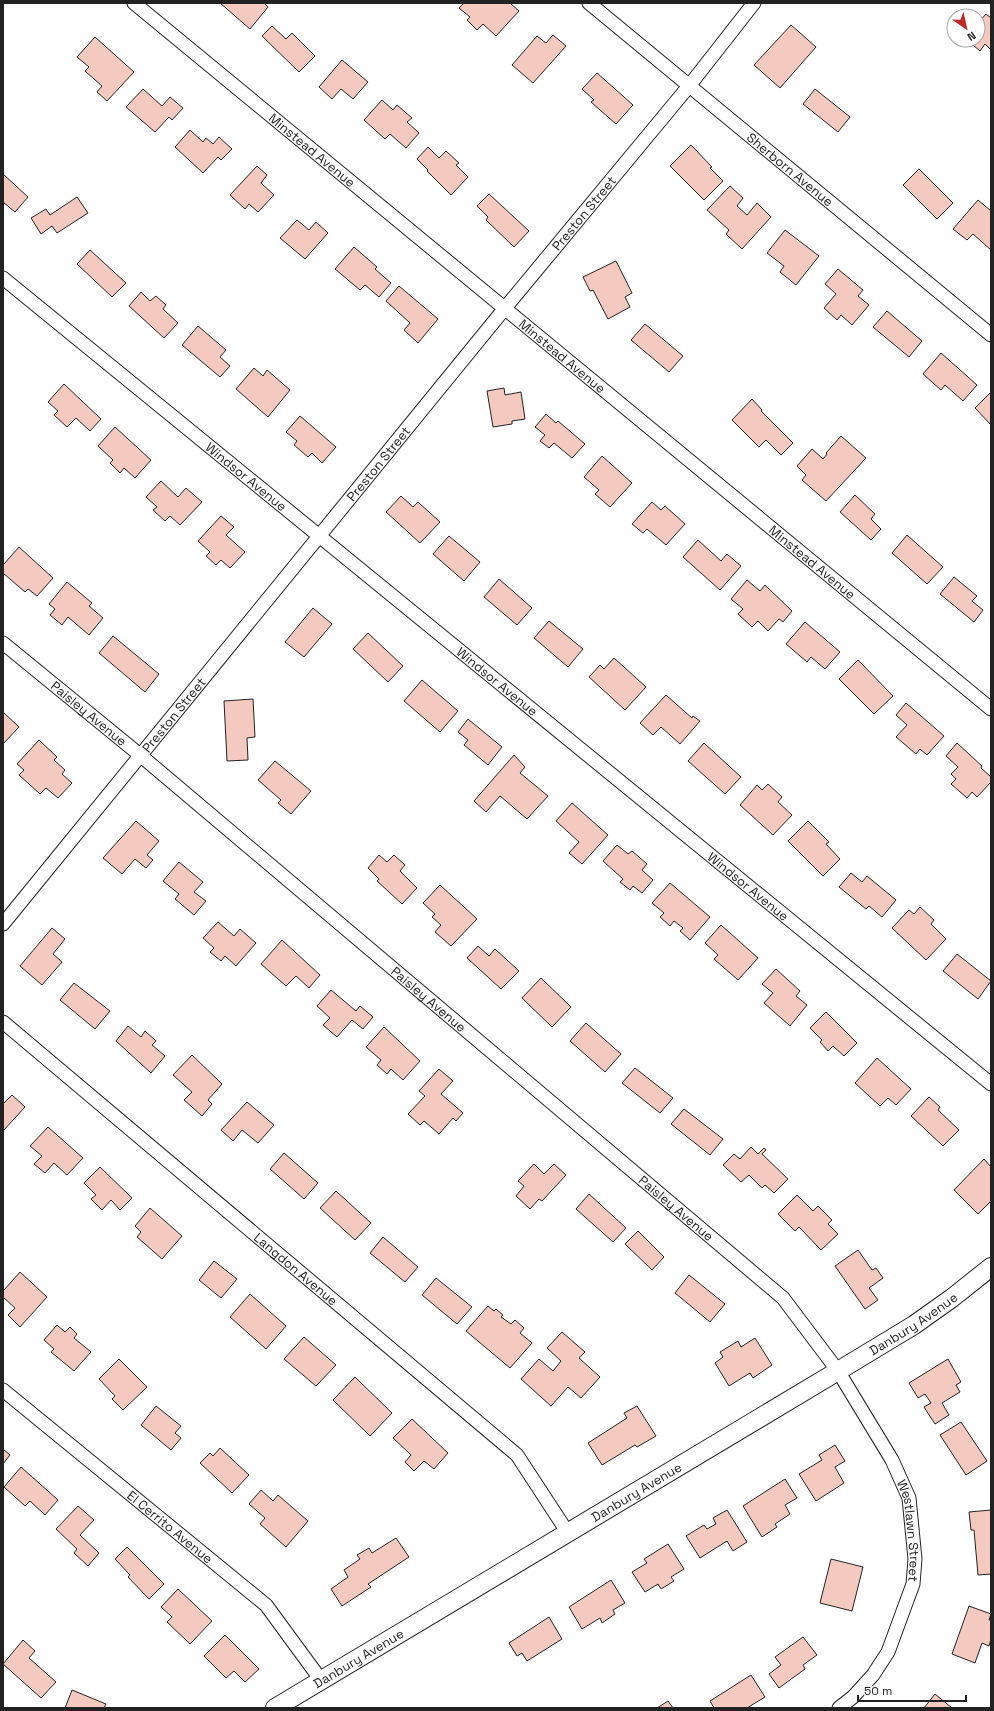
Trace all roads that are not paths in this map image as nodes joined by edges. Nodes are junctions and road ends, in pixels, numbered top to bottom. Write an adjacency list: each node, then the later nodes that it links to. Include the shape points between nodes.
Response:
1 (134, 3): 6 (street, Minstead Avenue)
2 (589, 3): 4 (street, Sherborn Avenue)
3 (754, 3): 4 (street, Preston Street)
4 (689, 86): 6 (street, Preston Street); 7 (street, Sherborn Avenue)
5 (3, 278): 8 (street, Windsor Avenue)
6 (504, 308): 8 (street, Preston Street); 10 (street, Minstead Avenue)
7 (991, 335)
8 (318, 536): 11 (street, Preston Street); 14 (street, Windsor Avenue)
9 (3, 643): 11 (street, Paisley Avenue)
10 (991, 710)
11 (140, 755): 12 (street, Preston Street); 16 (street, Paisley Avenue, via 783,1298)
12 (3, 924)
13 (3, 1022): 18 (street, Langdon Avenue, via 517,1455)
14 (991, 1084)
15 (991, 1267): 16 (street, Danbury Avenue, via 920,1320)
16 (838, 1371): 18 (street, Danbury Avenue); 21 (street, Westlawn Street, via 892,1460 909,1498 916,1559 913,1584 888,1652 873,1675)
17 (3, 1390): 19 (street, El Cerrito Avenue, via 266,1605)
18 (568, 1533): 19 (street, Danbury Avenue)
19 (321, 1680): 20 (street, Danbury Avenue)
20 (275, 1708)
21 (839, 1708)

